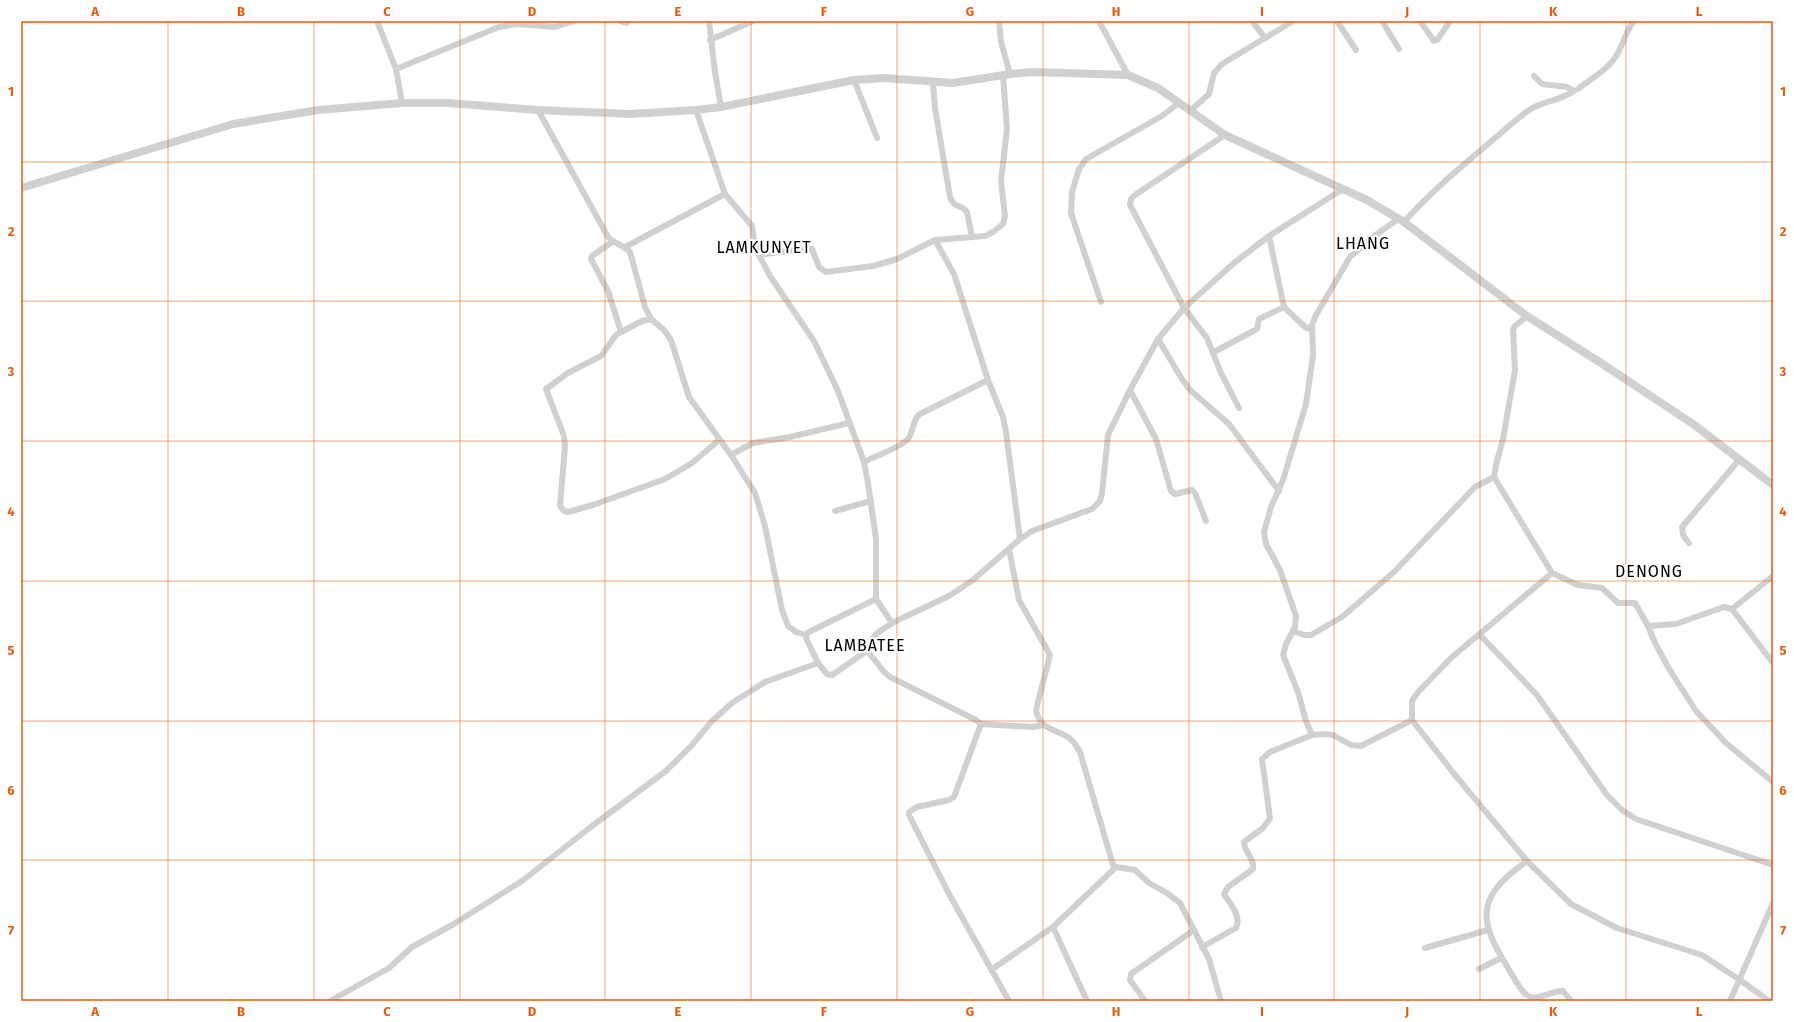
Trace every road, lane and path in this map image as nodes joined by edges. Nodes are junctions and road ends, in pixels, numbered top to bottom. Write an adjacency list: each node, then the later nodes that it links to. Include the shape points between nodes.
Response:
1 (376, 21): 20 (street)
2 (574, 21): 20 (street, via 555,27 517,24 499,27)
3 (620, 21): 4 (street)
4 (629, 21)
5 (709, 21): 17 (street)
6 (753, 21): 17 (street)
7 (999, 21): 21 (street)
8 (1099, 21): 22 (street)
9 (1252, 21): 16 (street)
10 (1293, 21): 16 (street)
11 (1337, 21): 19 (street)
12 (1382, 21): 18 (street)
13 (1420, 21): 14 (street, via 1434,41)
14 (1450, 21)
15 (1634, 21): 26 (street, via 1612,62)
16 (1265, 38): 32 (street, via 1222,64 1214,73 1209,94)
17 (710, 40): 29 (street)
18 (1400, 49)
19 (1356, 50)
20 (396, 69): 28 (street)
21 (1006, 74): 22 (street, via 1031,72); 25 (street, via 953,83); 40 (street, via 1007,129 1001,181 1005,216 1003,224 993,232 985,236)
22 (1128, 75): 27 (street, via 1149,83)
23 (1534, 76): 38 (street, via 1542,84 1567,87 1574,91 1563,98 1534,107 1516,119)
24 (854, 80): 25 (street, via 884,78); 29 (street); 34 (street)
25 (933, 83): 40 (street, via 934,108 950,197 954,204 967,212)
26 (1578, 89)
27 (1180, 102): 32 (street); 45 (street, via 1162,116 1086,159 1079,169 1072,192 1071,213)
28 (402, 103): 30 (street, via 447,103); 35 (street, via 318,110 233,124)
29 (721, 107): 31 (street)
30 (538, 110): 31 (street, via 631,114); 42 (street)
31 (696, 110): 37 (street)
32 (1191, 110): 33 (street)
33 (1225, 135): 36 (street); 47 (street, via 1135,195 1130,202)
34 (877, 138)
35 (21, 188)
36 (1343, 189): 38 (street); 39 (street)
37 (725, 194): 43 (street); 44 (street, via 752,226)
38 (1401, 220): 48 (street); 50 (street, via 1373,237 1350,257 1316,315)
39 (1269, 236): 46 (street); 47 (street, via 1234,263)
40 (972, 237): 41 (street)
41 (935, 240): 44 (street, via 897,259 873,266 826,272 819,267 812,249); 54 (street, via 954,274)
42 (612, 242): 43 (street); 51 (street, via 591,259 608,291)
43 (625, 247): 49 (street, via 632,258 645,307)
44 (759, 255): 57 (street, via 770,276 814,340 838,391)
45 (1100, 302)
46 (1284, 307): 50 (street, via 1305,327); 53 (street, via 1259,319 1257,329 1247,336)
47 (1184, 308): 52 (street); 53 (street, via 1207,338)
48 (1527, 316): 60 (street, via 1680,415); 62 (street, via 1513,329 1515,370)
49 (651, 319): 51 (street); 58 (street, via 672,340 689,397)
50 (1312, 330): 64 (street, via 1313,359 1306,404)
51 (621, 332): 58 (street, via 601,356 568,373 546,389 565,446 560,506 568,512 665,479 692,463)
52 (1158, 339): 55 (street); 64 (street, via 1186,384 1229,424)
53 (1214, 352): 56 (street, via 1221,373)
54 (988, 380): 61 (street, via 920,414 915,419 911,434 903,443); 68 (street, via 1005,425)
55 (1130, 390): 67 (street, via 1156,439 1171,491 1175,494 1192,490 1195,492); 68 (street, via 1108,435 1102,493 1096,506 1032,531)
56 (1239, 408)
57 (849, 424): 59 (street, via 753,443); 61 (street)
58 (719, 440): 59 (street)
59 (731, 455): 79 (street, via 755,493 788,626)
60 (1739, 460): 63 (street); 69 (street, via 1682,527 1683,535)
61 (864, 462): 65 (street)
62 (1494, 477): 71 (street); 77 (street, via 1475,487 1394,572 1342,617 1311,635)
63 (1773, 486)
64 (1279, 491): 77 (street, via 1264,527 1264,537 1291,600 1296,622)
65 (871, 501): 66 (street); 73 (street, via 876,539)
66 (835, 511)
67 (1206, 521)
68 (1020, 539): 70 (street)
69 (1689, 543)
70 (1009, 549): 75 (street, via 973,580 949,596); 85 (street, via 1019,600 1050,655 1036,710)
71 (1552, 573): 76 (street, via 1578,585 1602,588 1618,603 1635,603); 78 (street)
72 (1773, 576): 74 (street)
73 (876, 599): 75 (street); 79 (street, via 812,629)
74 (1732, 609): 76 (street, via 1716,608 1676,624); 82 (street)
75 (892, 623): 80 (street, via 873,637)
76 (1648, 626): 87 (street, via 1668,667 1696,711 1726,743)
77 (1293, 631): 86 (street, via 1283,655)
78 (1480, 634): 83 (street, via 1452,657 1415,696); 89 (street, via 1537,695 1607,795 1622,810 1636,819)
79 (806, 635): 81 (street)
80 (867, 650): 81 (street, via 832,675 827,674); 84 (street, via 890,677)
81 (818, 663): 101 (street, via 765,682 732,703 666,771 522,881 412,947 389,968)
82 (1773, 663)
83 (1412, 720): 86 (street, via 1361,746 1351,746 1333,735); 88 (street)
84 (981, 724): 85 (street, via 1033,727); 99 (street, via 954,797 916,807 909,815)
85 (1043, 725): 90 (street, via 1068,737 1080,752 1112,862)
86 (1312, 735): 95 (street, via 1270,752 1262,759 1270,818 1263,828 1244,842 1253,862 1253,869 1228,887 1224,894 1239,923 1236,928)
87 (1773, 782)
88 (1527, 860): 94 (street, via 1494,890 1486,922); 100 (street, via 1571,904 1617,928 1702,955)
89 (1773, 865)
90 (1116, 867): 92 (street); 93 (street, via 1132,869 1148,884 1174,897)
91 (1773, 903): 100 (street)
92 (1053, 927): 99 (street); 103 (street)
93 (1194, 930): 95 (street); 104 (street, via 1131,974 1130,980)
94 (1488, 930): 96 (street); 97 (street)
95 (1202, 947): 105 (street, via 1209,959)
96 (1425, 948)
97 (1501, 958): 98 (street); 106 (street, via 1529,996 1536,998 1563,991)
98 (1479, 969)
99 (991, 970): 102 (street)
100 (1740, 980): 107 (street); 108 (street)
101 (330, 1001)
102 (1009, 1001)
103 (1088, 1001)
104 (1145, 1001)
105 (1221, 1001)
106 (1571, 1001)
107 (1730, 1001)
108 (1769, 1001)

